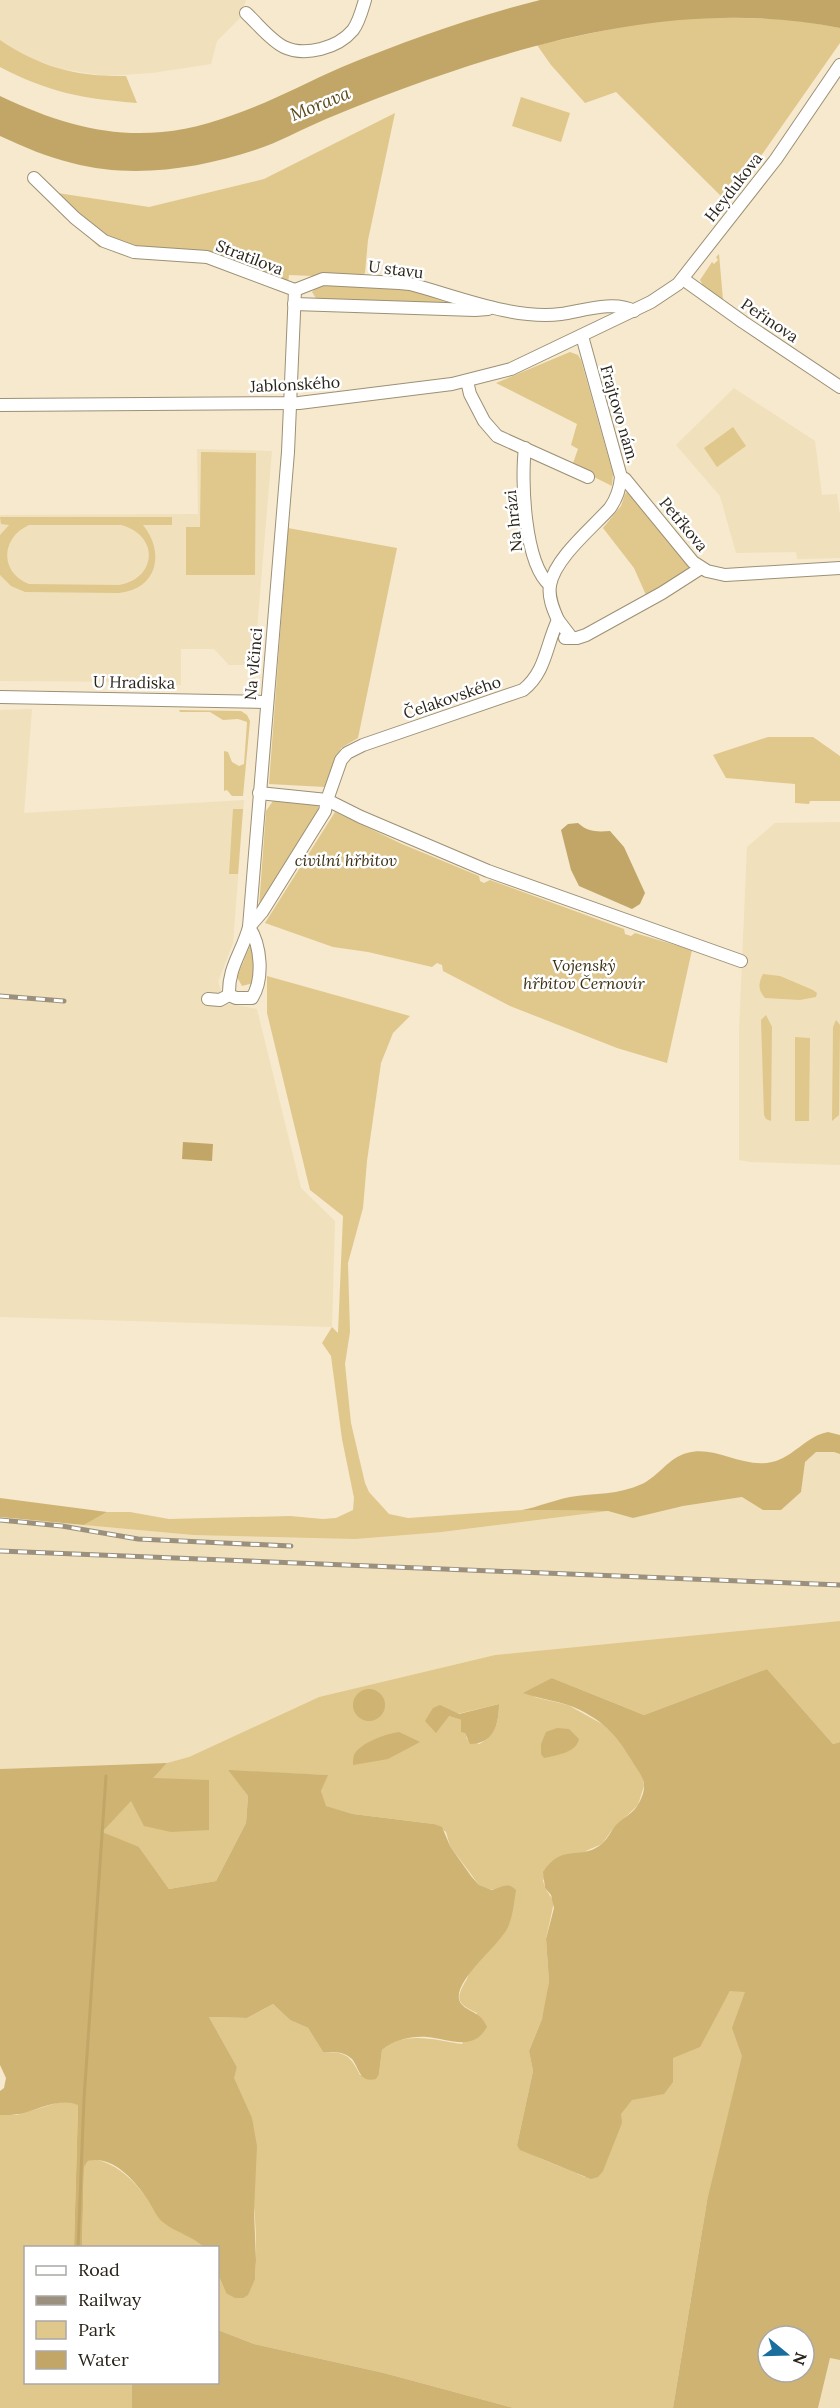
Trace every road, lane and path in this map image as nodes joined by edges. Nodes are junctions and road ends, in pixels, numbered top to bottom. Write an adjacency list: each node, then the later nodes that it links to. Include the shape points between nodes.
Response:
1 (366, 0): 2 (street, via 355,28 315,51 282,46)
2 (246, 13)
3 (840, 65): 5 (street, Heydukova, via 776,159)
4 (34, 178): 6 (street, Stratilova, via 104,241 134,252 207,257)
5 (683, 279): 9 (street, Heydukova); 12 (street, Peřinova)
6 (294, 290): 7 (street, Stratilova); 8 (street, U stavu, via 323,279 406,283)
7 (294, 304): 8 (street, U stavu, via 475,310); 13 (street, Stratilova)
8 (494, 307): 9 (street, U stavu, via 553,315 618,307)
9 (634, 310): 10 (street, Heydukova)
10 (582, 336): 11 (street, Jablonského, via 511,369); 17 (street, Frajtovo nám.)
11 (467, 381): 13 (street, Jablonského); 15 (street, via 490,430)
12 (840, 387)
13 (291, 403): 14 (street, Jablonského); 25 (street, Na vlčinci)
14 (0, 405)
15 (525, 448): 16 (street); 20 (street, Na hrázi, via 528,537 538,569)
16 (588, 477)
17 (621, 477): 18 (street, Petřkova); 20 (street, Frajtovo nám., via 616,499 561,561)
18 (701, 568): 19 (street, Petřkova, via 725,575); 23 (street, via 586,635)
19 (840, 568)
20 (550, 585): 21 (street, Na hrázi)
21 (558, 620): 22 (street, Čelakovského); 23 (street)
22 (552, 635): 23 (street); 27 (street, Čelakovského, via 537,677 523,690 351,750 341,760)
23 (571, 637)
24 (0, 697): 25 (street, U Hradiska)
25 (266, 702): 26 (street, Na vlčinci)
26 (259, 792): 27 (street); 28 (street, Na vlčinci)
27 (327, 800): 28 (street, Čelakovského, via 325,811); 29 (street, via 489,871)
28 (249, 927): 30 (street, Na vlčinci, via 228,978); 30 (street, Na vlčinci, via 256,937 258,989 252,998 236,999)
29 (741, 961)
30 (229, 995): 31 (street, via 220,1000)
31 (208, 999)

